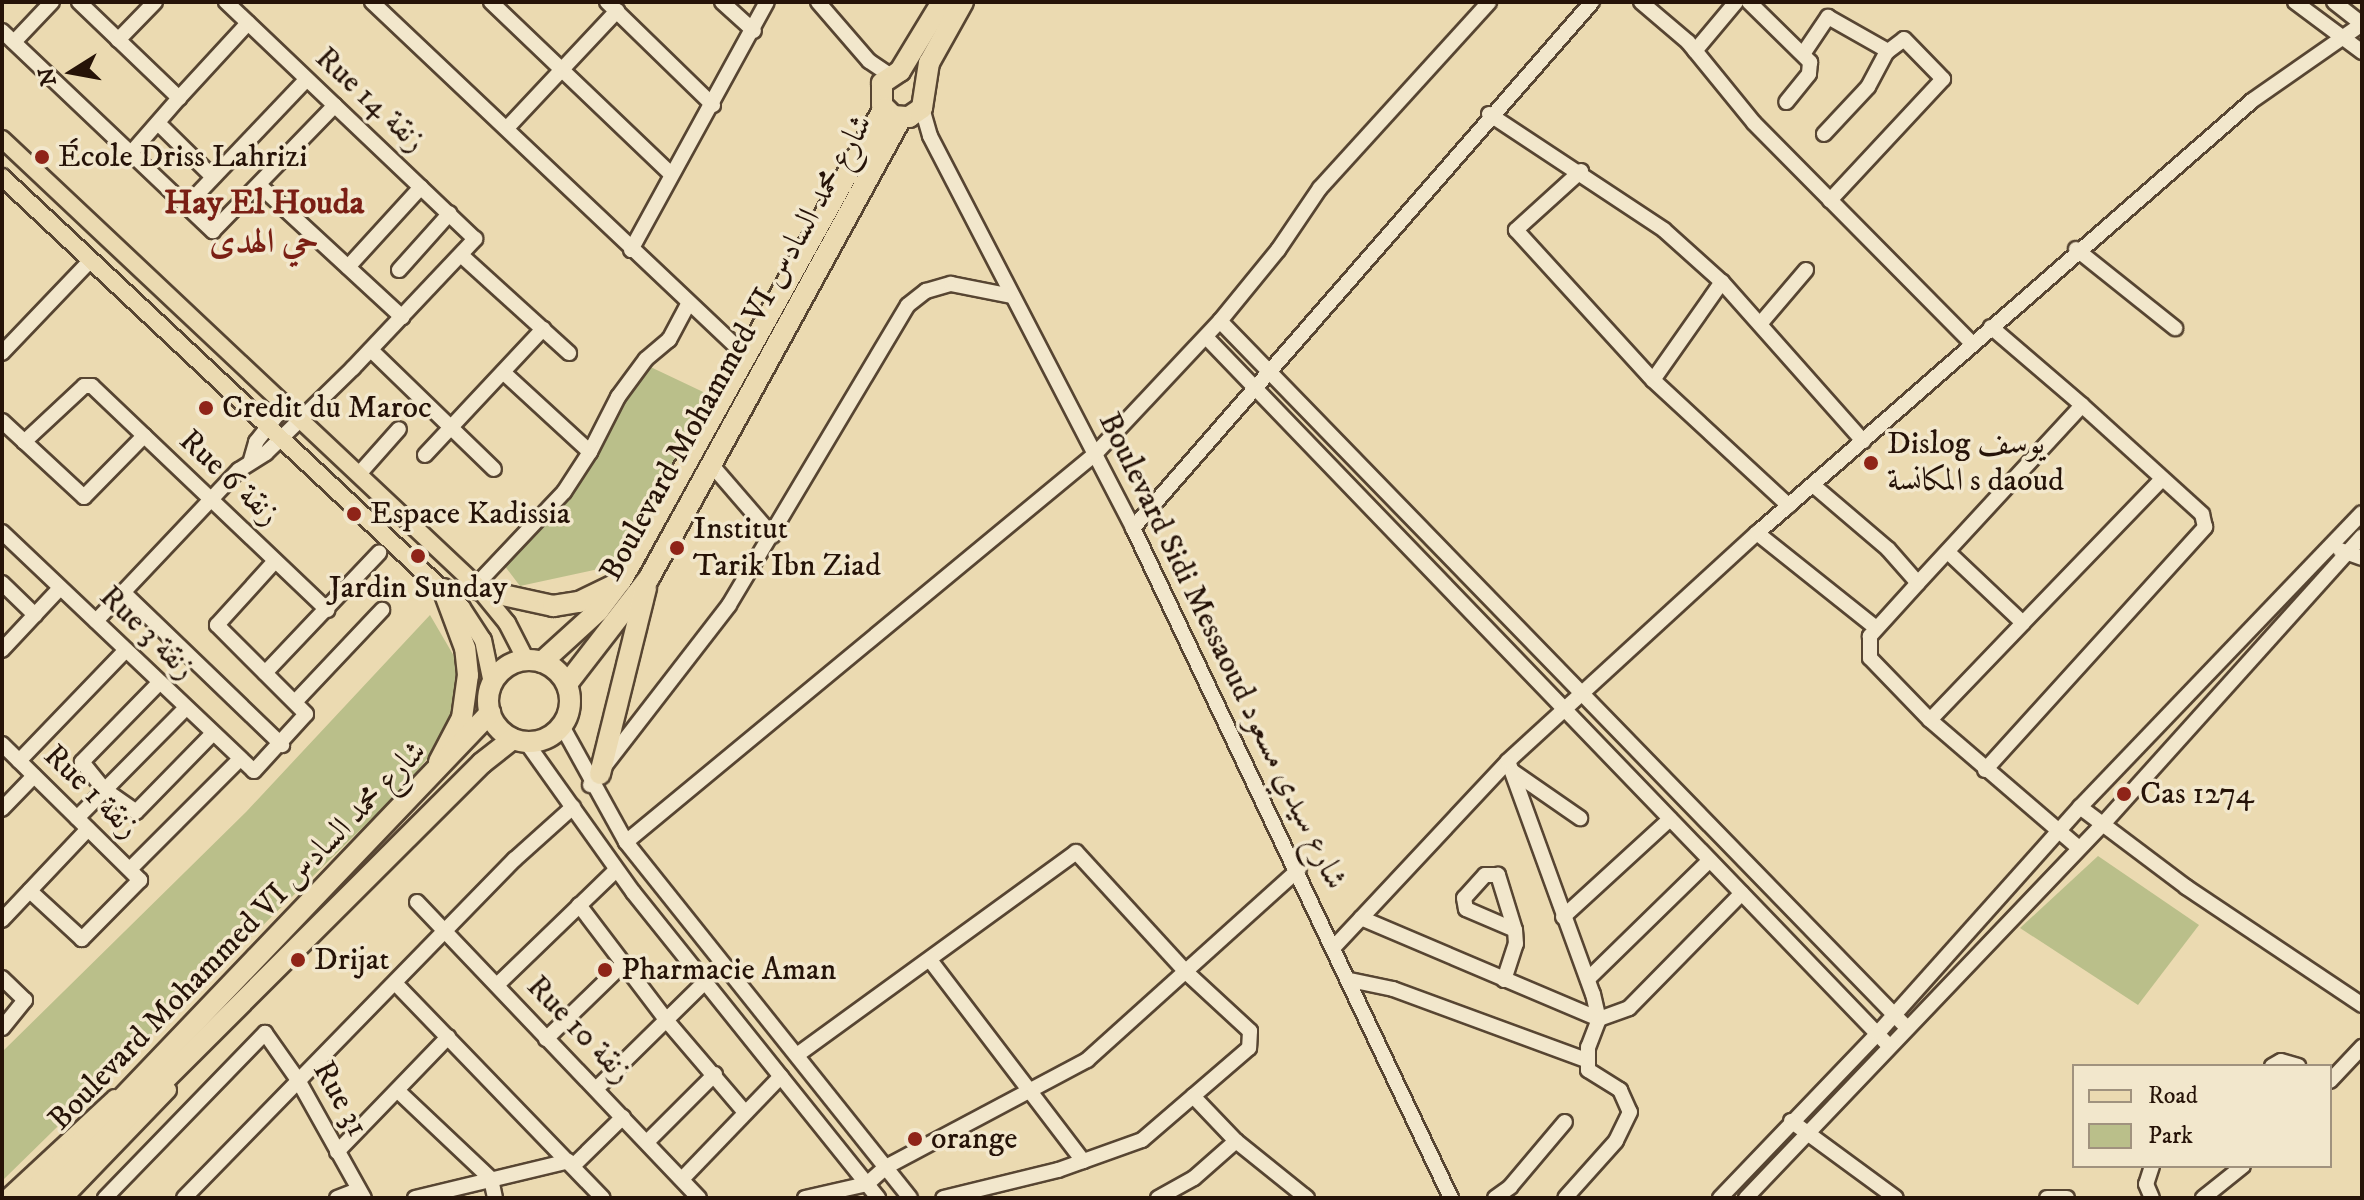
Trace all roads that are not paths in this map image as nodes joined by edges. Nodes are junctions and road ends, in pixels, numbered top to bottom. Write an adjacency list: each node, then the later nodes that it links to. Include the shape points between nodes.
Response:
1 (52, 2): 26 (street)
2 (79, 2): 25 (street)
3 (155, 2): 25 (street)
4 (226, 2): 20 (street, Rue 14 زنقة)
5 (372, 2): 42 (street)
6 (491, 2): 31 (street)
7 (722, 2): 23 (street)
8 (767, 2): 23 (street)
9 (818, 2): 32 (street, via 869,61)
10 (942, 2): 32 (highway)
11 (963, 2): 34 (highway, Boulevard Mohammed VI شارع محمد السادس, via 929,63)
12 (1489, 2): 66 (street, via 1328,178)
13 (1592, 2): 40 (street)
14 (1641, 2): 27 (street)
15 (1736, 2): 27 (street)
16 (1749, 2): 30 (street)
17 (2295, 2): 24 (street)
18 (2334, 2): 21 (street)
19 (612, 6): 31 (street); 38 (street)
20 (248, 23): 33 (street, Rue 14 زنقة); 35 (street)
21 (2362, 24): 24 (street)
22 (2, 31): 26 (street)
23 (754, 31): 38 (street)
24 (2343, 38): 29 (street); 55 (street, via 2253,100)
25 (118, 40): 35 (street)
26 (14, 42): 45 (street)
27 (1695, 51): 52 (street, via 1754,123)
28 (1888, 51): 30 (street, via 1828,17); 43 (street, via 1868,87); 52 (street, via 1904,39 1943,79)
29 (2362, 52)
30 (1803, 54): 36 (street, via 1811,68)
31 (560, 71): 42 (street); 47 (street)
32 (890, 77): 34 (highway, via 915,74); 39 (highway, Boulevard Mohammed VI شارع محمد السادس)
33 (307, 79): 37 (street, Rue 14 زنقة); 49 (street)
34 (925, 86): 39 (highway, Boulevard Mohammed VI شارع محمد السادس)
35 (177, 96): 41 (street)
36 (1786, 102)
37 (335, 105): 50 (street); 51 (street, Rue 14 زنقة)
38 (713, 105): 47 (street)
39 (904, 113): 63 (street, Boulevard Sidi Messaoud شارع سيدي مسعود, via 930,136); 76 (highway, Boulevard Mohammed VI شارع محمد السادس); 96 (highway, Boulevard Mohammed VI شارع محمد السادس)
40 (1489, 114): 46 (street); 77 (street)
41 (158, 123): 45 (street); 49 (street)
42 (507, 128): 56 (street)
43 (1824, 134)
44 (2, 139): 81 (main road)
45 (131, 153): 53 (street)
46 (1581, 171): 62 (street, via 1664,230); 79 (street, via 1516,230)
47 (670, 173): 56 (street)
48 (2, 177): 58 (main road)
49 (213, 177): 53 (street)
50 (259, 185): 53 (street, via 213,231); 59 (street)
51 (421, 187): 54 (street, Rue 14 زنقة); 59 (street)
52 (1830, 200): 72 (street)
53 (186, 206)
54 (450, 213): 57 (street, Rue 14 زنقة, via 475,239); 60 (street)
55 (2076, 249): 68 (street); 69 (street)
56 (631, 250): 64 (street)
57 (461, 255): 65 (street); 70 (street)
58 (91, 260): 74 (street); 85 (main road)
59 (348, 267): 65 (street)
60 (399, 270)
61 (1806, 270): 67 (street)
62 (1722, 282): 67 (street); 79 (street)
63 (1012, 296): 93 (street, Boulevard Sidi Messaoud شارع سيدي مسعود); 108 (street, via 951,284 926,291 908,305)
64 (688, 305): 76 (street); 92 (street, via 669,340 646,359 618,397)
65 (402, 317): 73 (street)
66 (1220, 321): 71 (street); 77 (street)
67 (1760, 324): 90 (street)
68 (1991, 327): 72 (street); 82 (street)
69 (2175, 328)
70 (543, 329): 75 (street); 78 (street)
71 (1206, 337): 80 (street); 93 (street)
72 (1972, 343): 90 (street)
73 (371, 350): 83 (street); 86 (street)
74 (2, 353)
75 (569, 353)
76 (744, 354): 117 (highway, Boulevard Mohammed VI شارع محمد السادس)
77 (1268, 370): 80 (street); 137 (street)
78 (503, 372): 86 (street); 92 (street)
79 (1653, 380): 102 (street)
80 (1254, 386): 104 (street); 140 (street)
81 (285, 405): 83 (main road); 85 (street)
82 (2082, 405): 99 (street); 111 (street)
83 (301, 420): 89 (street); 98 (main road)
84 (2, 421): 91 (street)
85 (268, 425): 89 (main road); 95 (street)
86 (451, 428): 94 (street); 97 (street)
87 (399, 429): 98 (street)
88 (144, 436): 91 (street, Rue 6 زنقة, via 92,386 84,386); 91 (street, via 84,497); 101 (street, Rue 6 زنقة)
89 (282, 438): 95 (street); 122 (main road)
90 (1863, 441): 100 (street)
91 (24, 442)
92 (590, 452): 121 (street, via 564,492)
93 (1095, 454): 104 (street, Boulevard Sidi Messaoud شارع سيدي مسعود); 164 (street)
94 (425, 455)
95 (251, 460): 101 (street)
96 (710, 463): 108 (street); 116 (highway, Boulevard Mohammed VI شارع محمد السادس)
97 (494, 469)
98 (359, 474): 121 (main road)
99 (2161, 480): 128 (street); 151 (street, via 2202,514 2205,527)
100 (1813, 485): 102 (street); 119 (street, via 1888,549)
101 (212, 499): 115 (street, Rue 6 زنقة); 123 (street)
102 (1789, 506): 107 (street)
103 (2362, 513): 105 (street)
104 (1133, 528): 167 (street, Boulevard Sidi Messaoud شارع سيدي مسعود, via 1239,760)
105 (2342, 529): 109 (street); 110 (street)
106 (2, 532): 120 (street, Rue 3 زنقة)
107 (1757, 533): 129 (street); 137 (street)
108 (773, 536): 153 (street, via 729,605)
109 (2359, 539): 113 (street); 114 (street)
110 (2330, 543): 113 (street); 157 (street)
111 (1948, 552): 119 (street); 128 (street)
112 (379, 553): 124 (street)
113 (2345, 554): 114 (street); 162 (street)
114 (2362, 557)
115 (275, 561): 124 (street, Rue 6 زنقة); 133 (street, via 217,625)
116 (649, 578): 136 (highway, Boulevard Mohammed VI شارع محمد السادس); 153 (highway)
117 (621, 581): 121 (highway, via 563,605); 132 (highway, Boulevard Mohammed VI شارع محمد السادس, via 598,611)
118 (2, 583): 126 (street)
119 (1918, 583): 129 (street)
120 (60, 588): 126 (street); 127 (street, Rue 3 زنقة)
121 (478, 588): 132 (main road)
122 (443, 589): 135 (main road, via 479,629); 154 (highway, via 465,648 467,688 458,727)
123 (123, 592): 127 (street); 147 (street)
124 (327, 610): 133 (street)
125 (382, 610): 138 (street)
126 (35, 615): 130 (street)
127 (96, 621): 131 (street, Rue 3 زنقة)
128 (2023, 623): 142 (street)
129 (1876, 628): 142 (street, via 1867,648 1870,658)
130 (4, 643)
131 (126, 650): 134 (street, Rue 3 زنقة); 149 (street)
132 (534, 661): 135 (highway, via 504,668); 136 (highway)
133 (265, 673): 138 (street)
134 (160, 682): 139 (street, Rue 3 زنقة); 155 (street, via 82,762)
135 (492, 683): 141 (highway)
136 (567, 684): 143 (highway, via 570,706)
137 (1584, 696): 140 (street); 192 (street)
138 (295, 702): 147 (street, via 305,712 305,721)
139 (185, 709): 144 (street, Rue 3 زنقة); 155 (street)
140 (1566, 712): 150 (street); 160 (street)
141 (490, 713): 145 (highway); 154 (highway, Boulevard Mohammed VI شارع محمد السادس)
142 (1930, 720): 151 (street)
143 (562, 726): 145 (highway, via 543,740); 153 (street)
144 (213, 733): 148 (street, Rue 3 زنقة); 155 (street, via 136,812)
145 (519, 740): 156 (street); 190 (highway, Boulevard Mohammed VI شارع محمد السادس, via 482,763)
146 (2, 744): 149 (street, Rue 1 زنقة)
147 (282, 745): 148 (street, Rue 3 زنقة, via 254,771)
148 (239, 760): 169 (street)
149 (19, 761): 152 (street, Rue 1 زنقة)
150 (1510, 766): 159 (street); 174 (street); 175 (street)
151 (1985, 770): 163 (street)
152 (34, 776): 158 (street); 161 (street, Rue 1 زنقة)
153 (595, 779): 164 (street)
154 (427, 782): 209 (highway, Boulevard Mohammed VI شارع محمد السادس)
155 (105, 790): 161 (street)
156 (573, 807): 168 (street); 178 (street)
157 (2080, 807): 162 (street); 163 (street)
158 (2, 809)
159 (1580, 818)
160 (1670, 819): 166 (street); 174 (street)
161 (83, 824): 169 (street, Rue 1 زنقة); 170 (street)
162 (2103, 824): 165 (street); 191 (street)
163 (2057, 833): 165 (street); 192 (street)
164 (626, 842): 202 (street)
165 (2079, 848): 196 (street)
166 (1710, 860): 171 (street); 184 (street)
167 (1299, 869): 179 (street, Boulevard Sidi Messaoud شارع سيدي مسعود); 182 (street)
168 (616, 870): 173 (street); 187 (street)
169 (135, 874): 170 (street, via 81,939)
170 (30, 891): 176 (street)
171 (1742, 893): 193 (street, via 1629,1008); 197 (street)
172 (417, 902): 178 (street, Rue 10 زنقة)
173 (579, 905): 181 (street); 189 (street)
174 (1563, 917): 184 (street)
175 (1361, 918): 179 (street); 186 (street)
176 (2, 920)
177 (1515, 930): 186 (street)
178 (445, 931): 188 (street); 189 (street, Rue 10 زنقة)
179 (1335, 946): 185 (street, Boulevard Sidi Messaoud شارع سيدي مسعود)
180 (930, 960): 182 (street, via 1076,852); 202 (street); 211 (street)
181 (623, 964): 195 (street); 199 (street)
182 (1186, 972): 211 (street, via 1087,1060); 212 (street, via 1250,1031 1251,1040 1249,1048)
183 (2, 978): 194 (street, via 25,1004)
184 (1588, 979): 193 (street)
185 (1350, 980): 203 (street, via 1393,989); 251 (street, Boulevard Sidi Messaoud شارع سيدي مسعود)
186 (1504, 980): 193 (street)
187 (705, 982): 195 (street); 205 (street)
188 (397, 985): 198 (street); 207 (street)
189 (497, 985): 199 (street, Rue 10 زنقة)
190 (241, 1002): 235 (highway, Boulevard Mohammed VI شارع محمد السادس); 236 (main road, via 185,1072)
191 (2362, 1005)
192 (1893, 1014): 196 (street); 197 (street)
193 (1599, 1019): 203 (street)
194 (5, 1020)
195 (667, 1021): 204 (street); 208 (street)
196 (1905, 1026): 200 (street)
197 (1878, 1033): 200 (street); 215 (street)
198 (448, 1037): 210 (street); 222 (street)
199 (546, 1039): 208 (street, Rue 10 زنقة)
200 (1888, 1045): 217 (street)
201 (2362, 1047): 206 (street)
202 (797, 1055): 223 (street)
203 (1586, 1060): 253 (street, via 1595,1077 1620,1090 1630,1112 1616,1141)
204 (715, 1074): 213 (street); 219 (street)
205 (781, 1076): 213 (street); 229 (street)
206 (2332, 1079)
207 (298, 1080): 220 (street, Rue 31); 228 (street); 237 (street, Rue 31, via 272,1036 263,1034)
208 (596, 1089): 214 (street, Rue 10 زنقة)
209 (130, 1090): 233 (main road, via 96,1111); 234 (highway, Boulevard Mohammed VI شارع محمد السادس)
210 (398, 1091): 220 (street); 227 (street)
211 (1028, 1093): 221 (street); 223 (street)
212 (1193, 1096): 218 (street); 221 (street, via 1142,1140)
213 (744, 1111): 226 (street)
214 (623, 1117): 219 (street, Rue 10 زنقة); 222 (street)
215 (1791, 1121): 217 (street); 254 (street)
216 (1565, 1122): 252 (street)
217 (1809, 1135): 231 (street); 232 (street)
218 (1236, 1141): 249 (street, via 1194,1178); 250 (street)
219 (647, 1142): 226 (street, Rue 10 زنقة)
220 (337, 1152): 230 (street, Rue 31)
221 (1083, 1161): 248 (street)
222 (571, 1164): 227 (street); 243 (street)
223 (886, 1167): 229 (street); 247 (street)
224 (2151, 1168): 257 (street, via 2146,1184)
225 (2240, 1168): 258 (street)
226 (683, 1178): 244 (street, Rue 10 زنقة)
227 (491, 1179): 241 (street); 242 (street)
228 (198, 1183): 238 (street); 239 (street)
229 (867, 1184): 245 (street); 246 (street)
230 (361, 1194): 240 (street)
231 (1755, 1195)
232 (1889, 1196)
233 (7, 1198)
234 (27, 1198)
235 (46, 1198)
236 (64, 1198)
237 (105, 1198)
238 (184, 1198)
239 (207, 1198)
240 (337, 1198)
241 (415, 1198)
242 (495, 1198)
243 (603, 1198)
244 (699, 1198)
245 (805, 1198)
246 (878, 1198)
247 (910, 1198)
248 (943, 1198)
249 (1158, 1198)
250 (1307, 1198)
251 (1451, 1198)
252 (1495, 1198)
253 (1565, 1198)
254 (1720, 1198)
255 (2047, 1198): 256 (street)
256 (2067, 1198)
257 (2152, 1198)
258 (2203, 1198)

